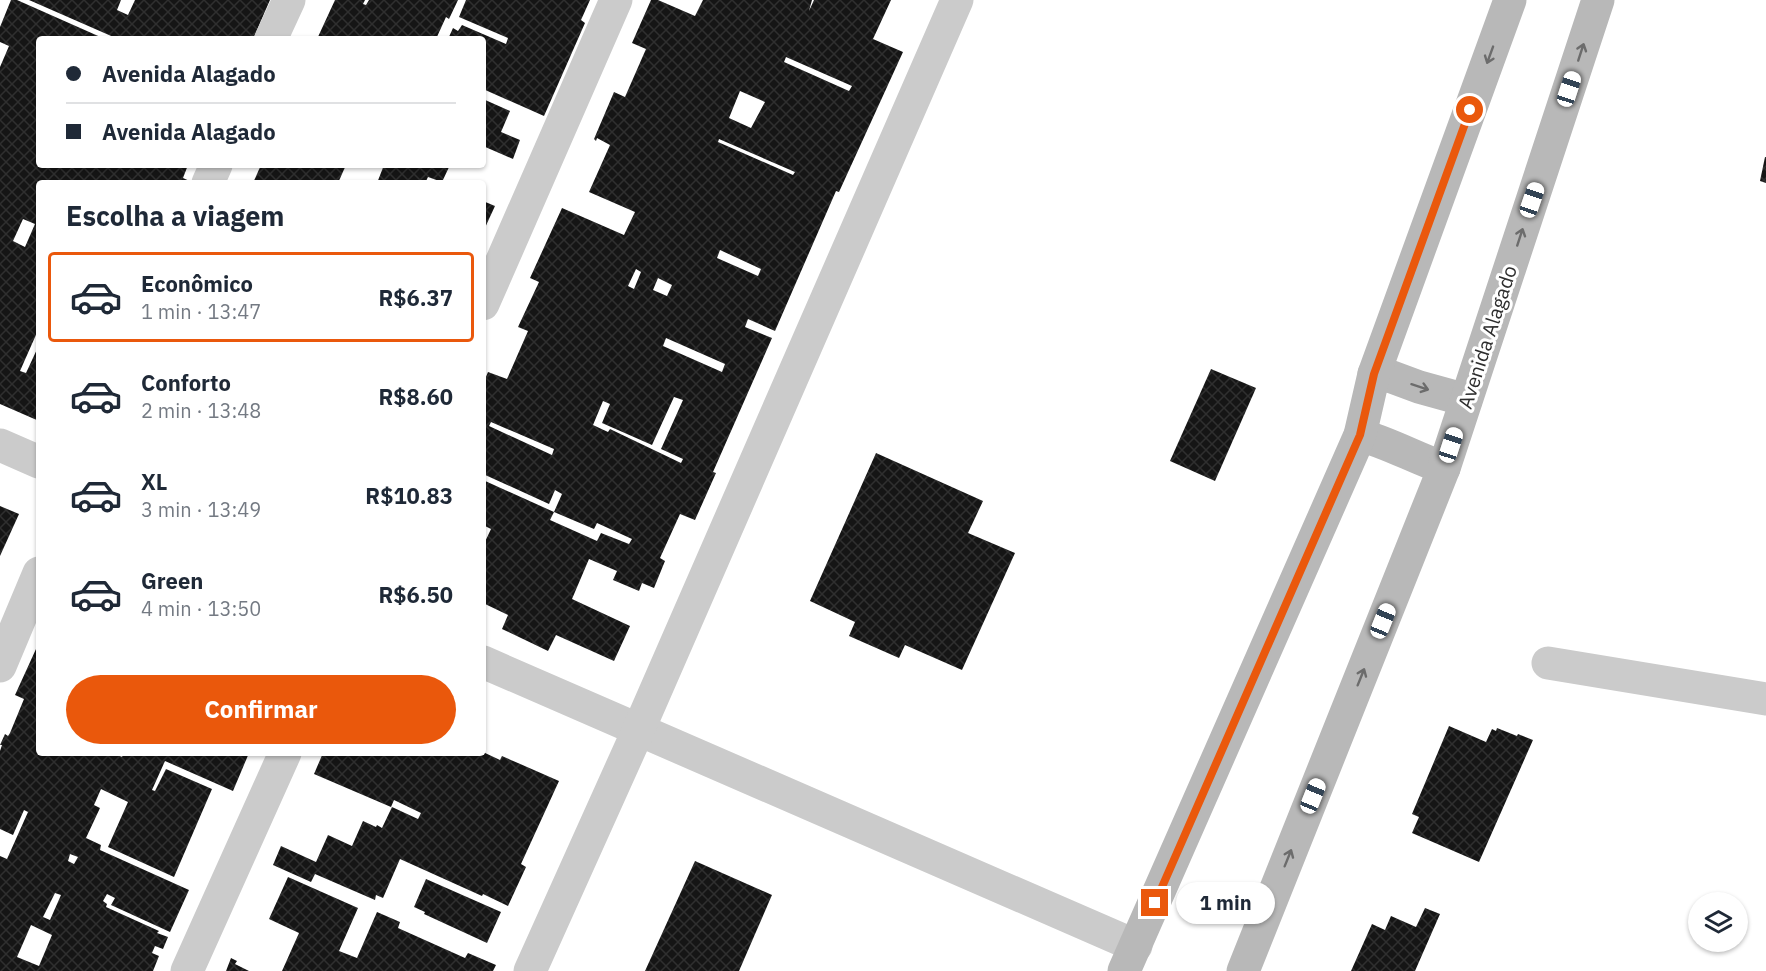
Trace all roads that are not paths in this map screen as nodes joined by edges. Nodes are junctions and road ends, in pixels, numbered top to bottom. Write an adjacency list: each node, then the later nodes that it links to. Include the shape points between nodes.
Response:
1 (289, 0): 6 (street)
2 (616, 0): 7 (street)
3 (957, 0): 19 (street)
4 (1510, 0): 8 (main road, one-way to 8)
5 (1599, 0): 9 (main road, Avenida Alagado, one-way to 5)
6 (273, 36)
7 (486, 297)
8 (1374, 374): 9 (main road, one-way to 9); 10 (main road)
9 (1466, 400): 13 (main road, Avenida Alagado)
10 (1360, 435): 13 (main road); 21 (main road)
11 (0, 445): 12 (street)
12 (36, 461)
13 (1444, 468): 24 (main road, Avenida Alagado, one-way to 13)
14 (36, 580): 17 (street)
15 (486, 663): 19 (street)
16 (1548, 663): 18 (street)
17 (0, 666)
18 (1766, 699)
19 (638, 731): 21 (street); 23 (street)
20 (284, 756): 22 (street)
21 (1130, 958)
22 (187, 971)
23 (530, 971)
24 (1243, 971)

